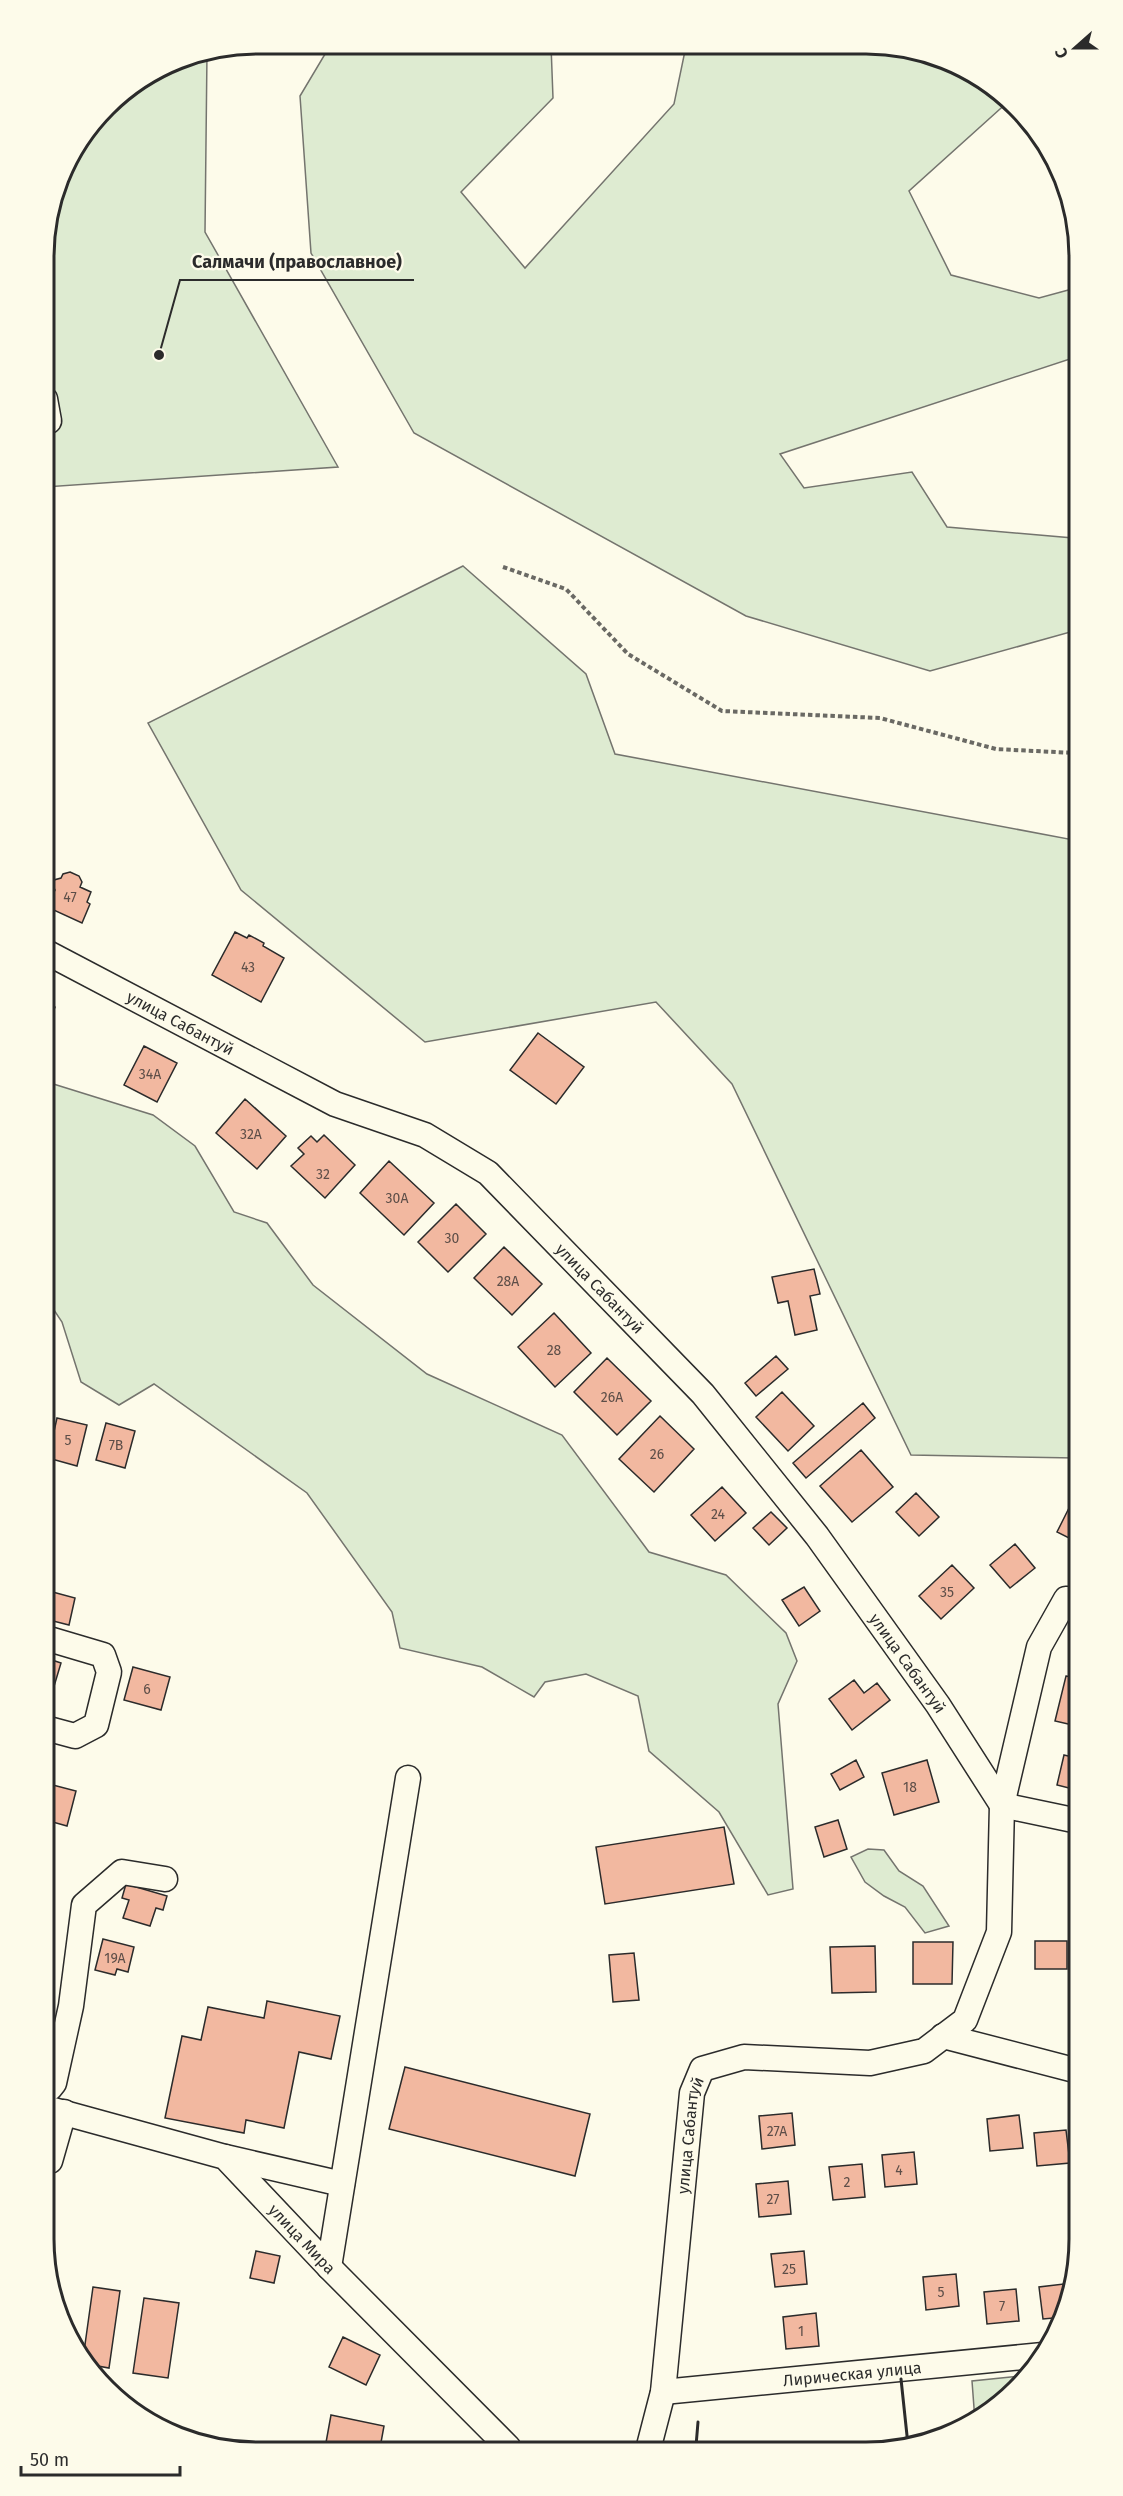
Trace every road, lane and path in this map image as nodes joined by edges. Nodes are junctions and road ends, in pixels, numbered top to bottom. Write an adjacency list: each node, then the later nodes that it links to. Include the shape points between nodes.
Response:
1 (503, 567): 2 (path, via 566,589 628,654 722,711 880,718 996,749)
2 (1069, 753)
3 (54, 956): 8 (street, улица Сабантуй, via 334,1104 425,1134 488,1173 703,1394 817,1536 938,1705)
4 (1069, 1599): 8 (street, улица Сабантуй, via 1039,1647)
5 (54, 1640): 6 (street, via 103,1655 109,1672 96,1725 75,1736)
6 (54, 1730)
7 (408, 1778): 17 (street)
8 (1002, 1804): 9 (street); 11 (street, улица Сабантуй, via 999,1932 965,2020)
9 (1069, 1819)
10 (165, 1880): 13 (street, via 122,1872 84,1905 71,2006)
11 (943, 2036): 12 (street); 20 (street, улица Сабантуй, via 924,2051 870,2063 744,2057 702,2069 692,2093)
12 (1069, 2069)
13 (54, 2083)
14 (57, 2111): 15 (street); 16 (street)
15 (54, 2132)
16 (225, 2157): 17 (street); 18 (street, улица Мира)
17 (342, 2184): 18 (street)
18 (329, 2267): 21 (street, улица Мира)
19 (1031, 2356): 20 (street, Лирическая улица)
20 (663, 2392): 22 (street, улица Сабантуй)
21 (503, 2442)
22 (650, 2442)

